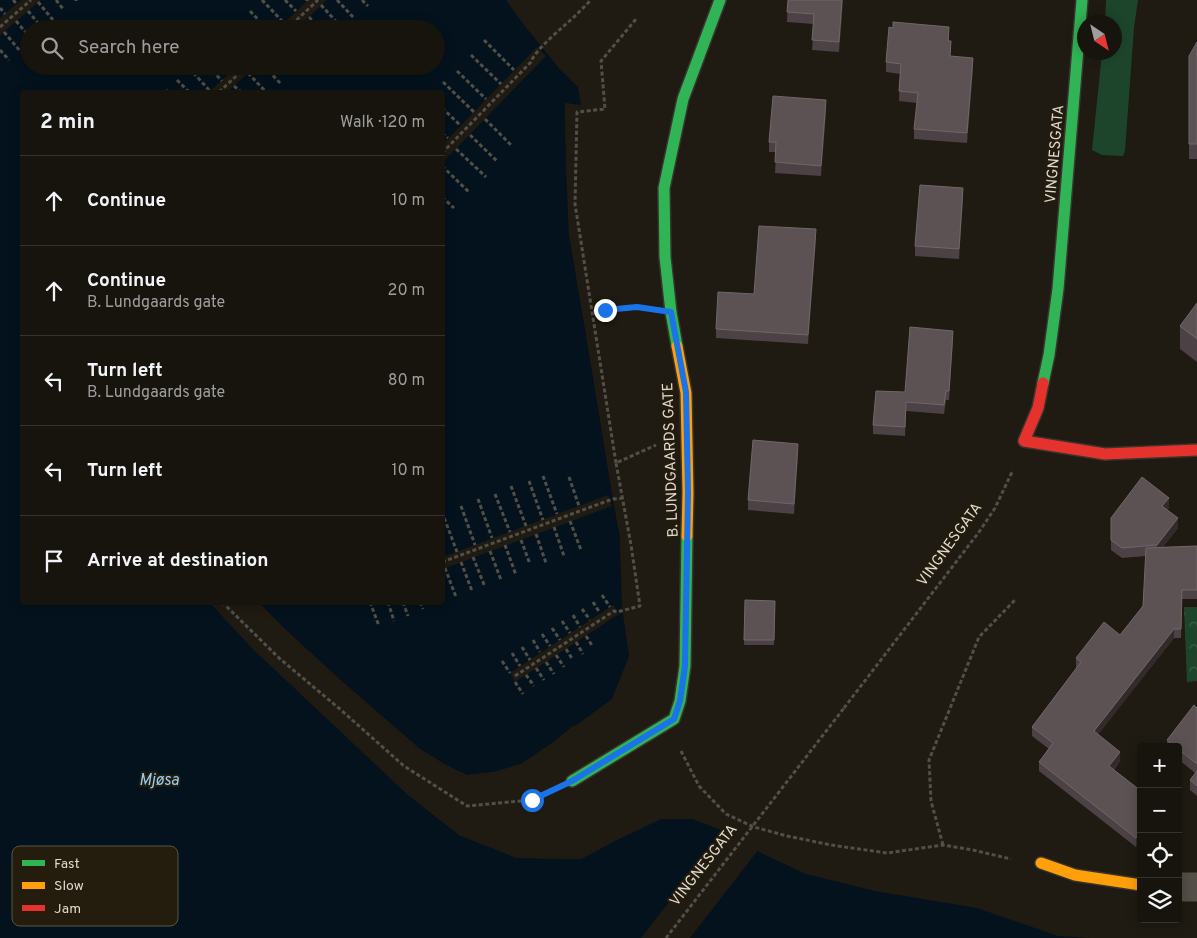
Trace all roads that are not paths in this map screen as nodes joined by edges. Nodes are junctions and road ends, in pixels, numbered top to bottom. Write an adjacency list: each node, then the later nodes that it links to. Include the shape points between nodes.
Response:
1 (720, 0): 4 (street, B. LUNDGAARDS GATE, via 683,99 664,188 671,312 686,392 685,666 680,701 674,719)
2 (1082, 0): 3 (street, VINGNESGATA, via 1058,289 1038,408 1024,441 1104,454)
3 (1197, 450)
4 (572, 781)
5 (1041, 863): 6 (street, via 1075,876)
6 (1137, 884)
7 (1182, 887): 8 (street)
8 (1197, 887)

